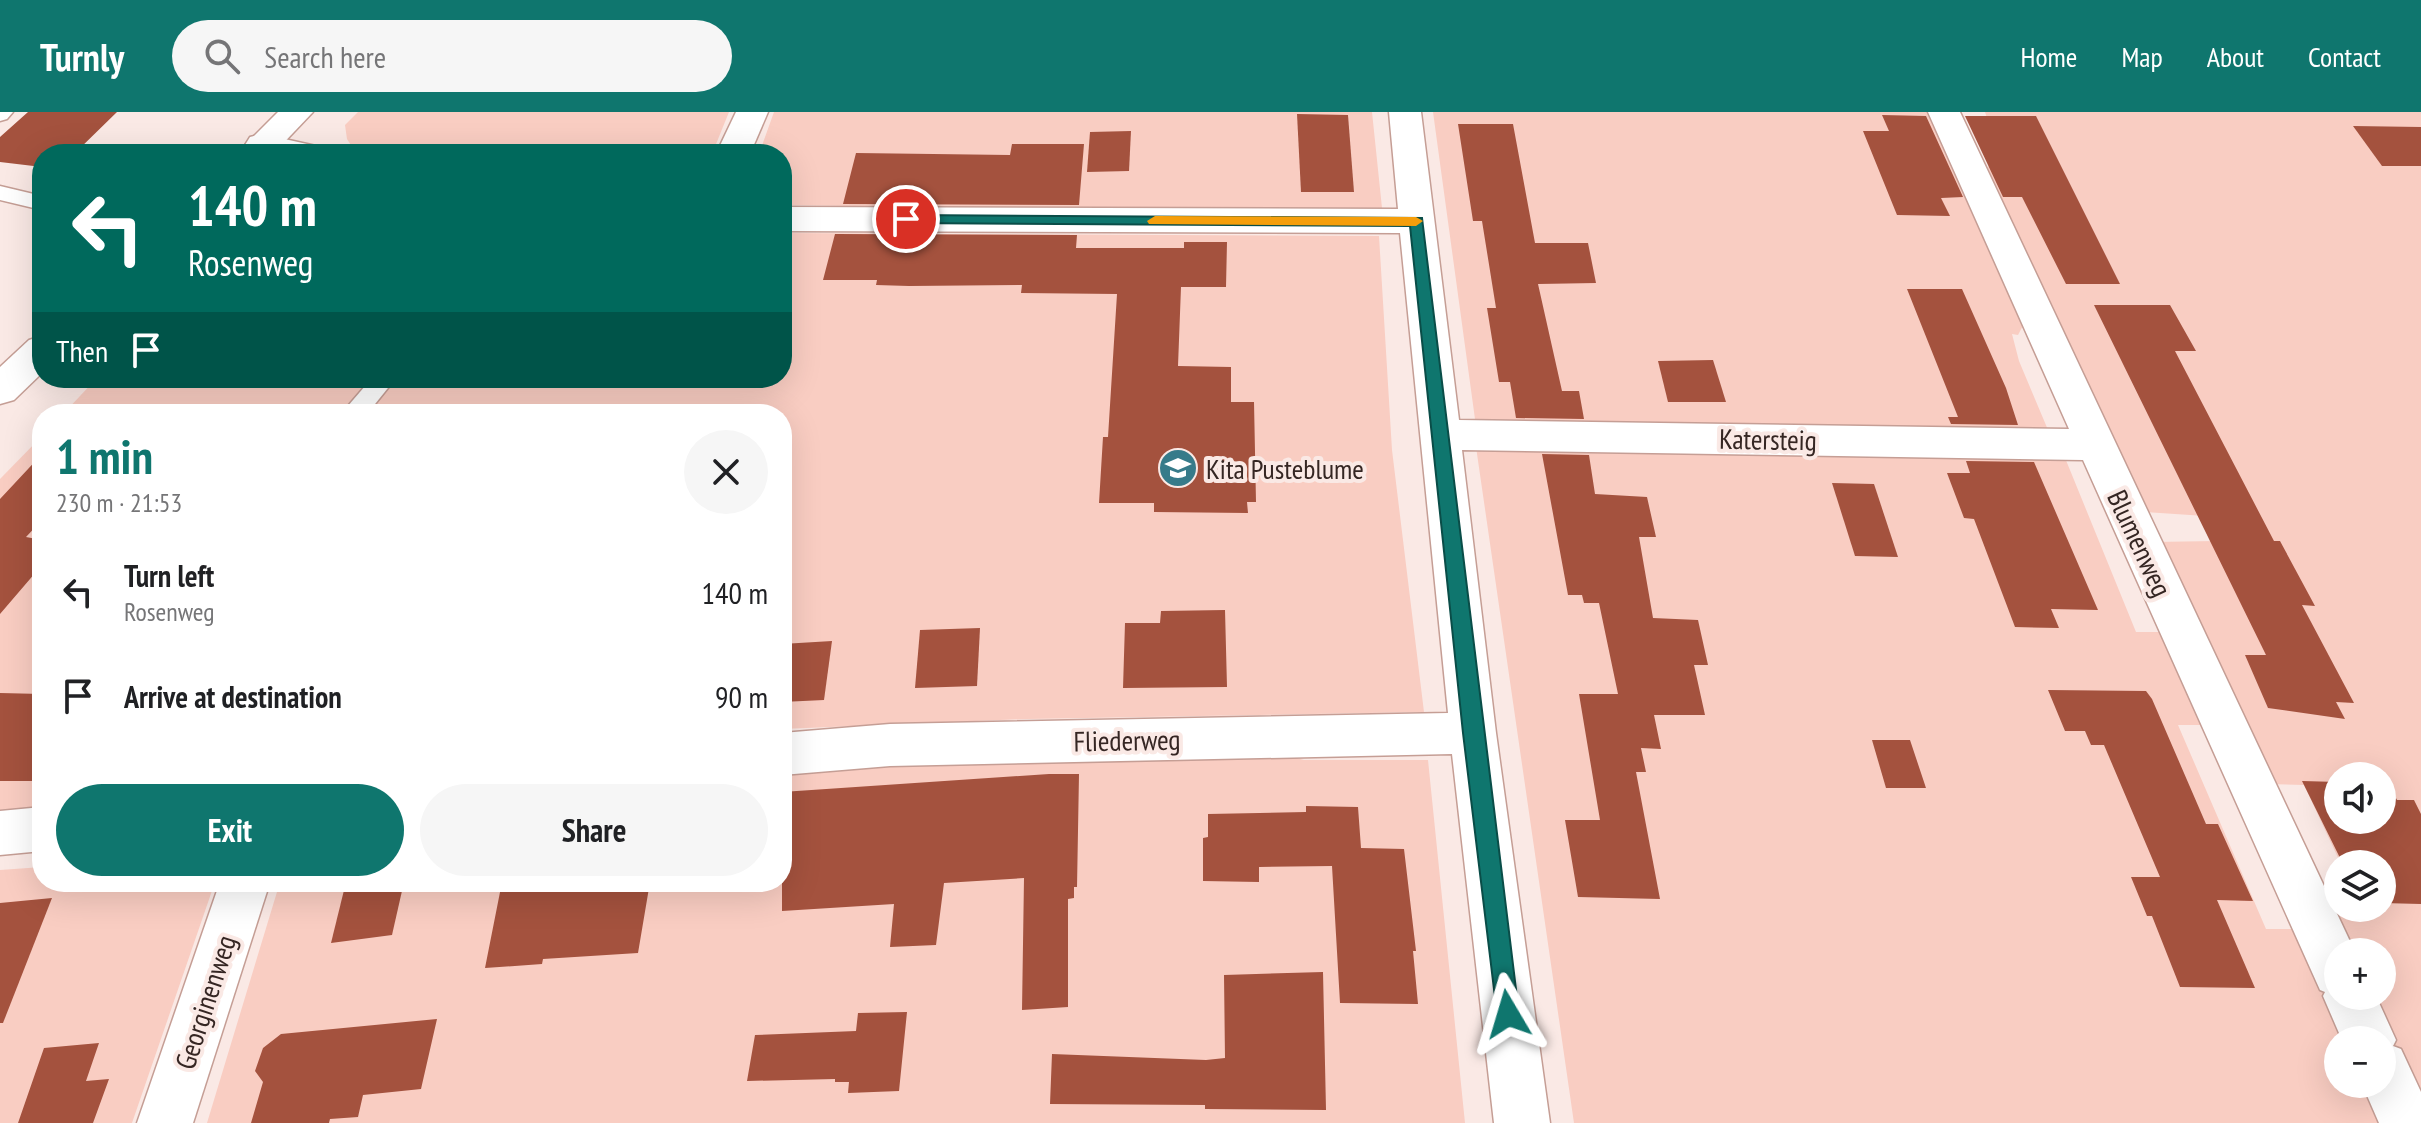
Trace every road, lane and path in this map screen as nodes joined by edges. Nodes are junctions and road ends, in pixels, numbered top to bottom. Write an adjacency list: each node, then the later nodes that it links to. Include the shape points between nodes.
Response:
1 (297, 112): 5 (street)
2 (752, 112): 6 (street)
3 (1405, 112): 10 (street)
4 (1944, 112): 14 (street, Blumenweg)
5 (263, 144)
6 (738, 144)
7 (0, 193): 8 (lane)
8 (32, 201)
9 (792, 219): 10 (street)
10 (1417, 221): 13 (street)
11 (376, 388): 12 (lane)
12 (362, 404)
13 (1441, 435): 14 (street, Katersteig); 15 (street)
14 (2095, 445): 20 (street, Blumenweg)
15 (1473, 733): 16 (street, Fliederweg, via 890,745); 23 (street)
16 (792, 753)
17 (32, 830): 18 (street)
18 (0, 833)
19 (242, 892): 22 (street, Georginenweg)
20 (2324, 942)
21 (2396, 1098): 24 (street)
22 (165, 1123)
23 (1522, 1123)
24 (2407, 1123)

